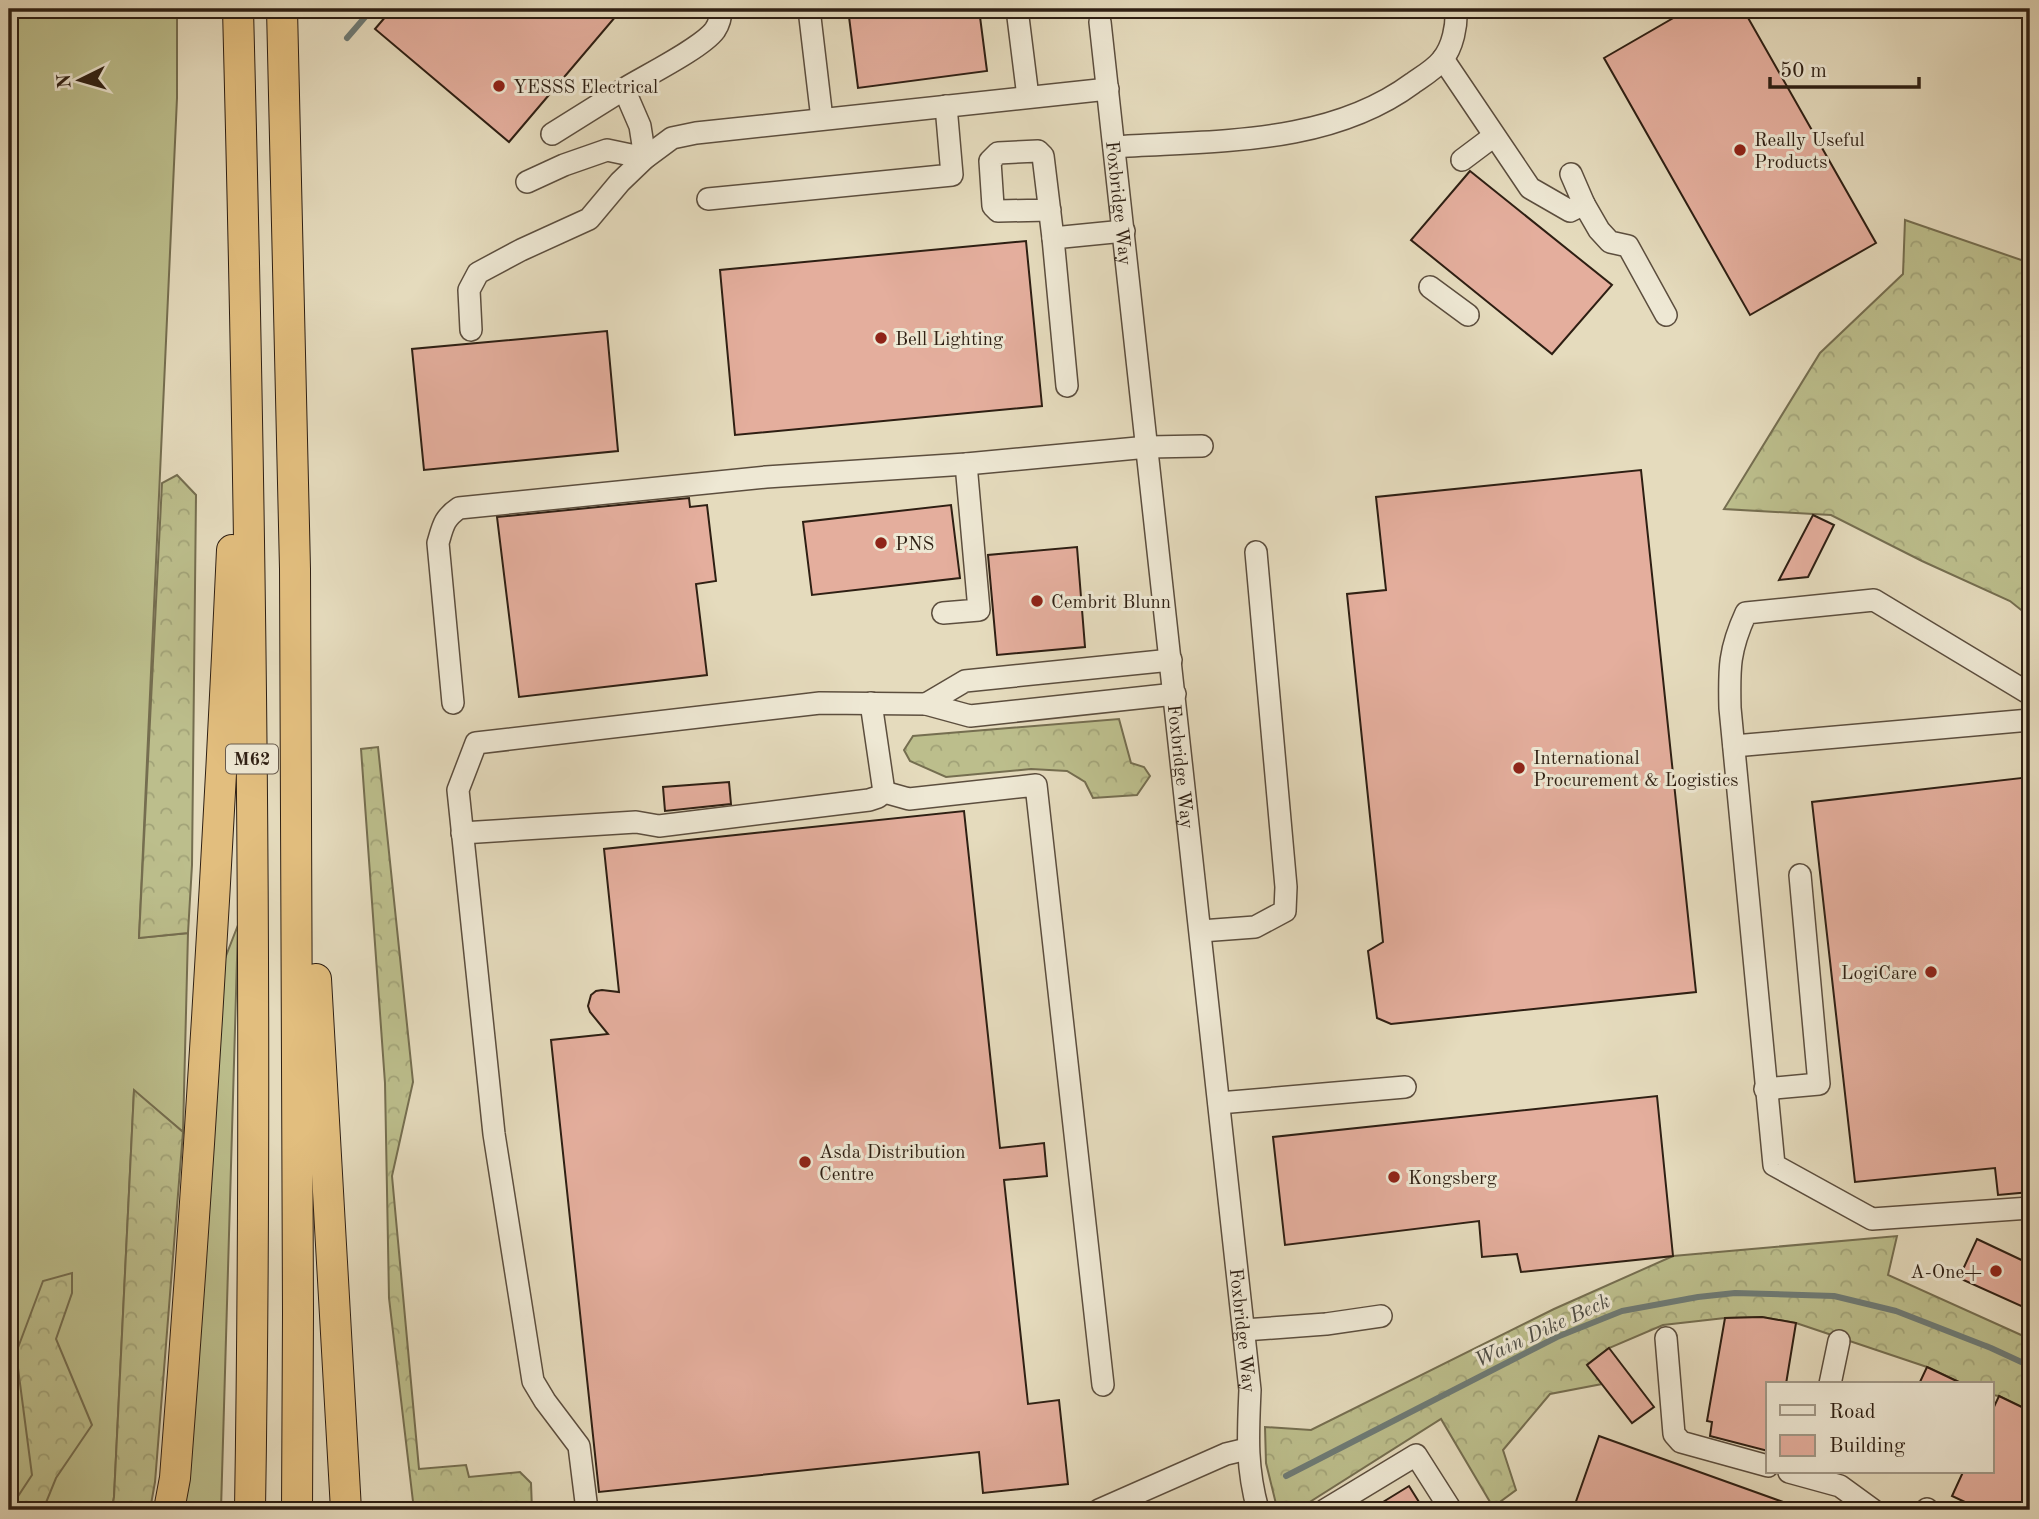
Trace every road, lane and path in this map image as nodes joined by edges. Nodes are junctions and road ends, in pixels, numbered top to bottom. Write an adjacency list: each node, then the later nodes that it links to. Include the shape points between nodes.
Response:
1 (238, 9): 26 (highway, M62)
2 (282, 9): 36 (highway, M62)
3 (721, 9): 9 (street, via 714,32)
4 (809, 9): 13 (street)
5 (1017, 9): 11 (street)
6 (1456, 9): 8 (street, via 1452,39)
7 (1100, 22): 10 (street, Foxbridge Way)
8 (1443, 59): 15 (street); 16 (street, via 1402,92 1330,124 1254,137)
9 (624, 89): 14 (street); 17 (street, via 640,126)
10 (1108, 89): 11 (street); 16 (street, Foxbridge Way)
11 (1028, 97): 12 (street)
12 (946, 106): 13 (street); 21 (street, via 952,175)
13 (822, 119): 17 (street, via 672,138)
14 (552, 134)
15 (1494, 136): 18 (street); 22 (street, via 1530,188 1570,211)
16 (1114, 147): 24 (street, Foxbridge Way)
17 (645, 158): 20 (street, via 607,150); 30 (street, via 589,219 478,273 469,290)
18 (1462, 160)
19 (1571, 174): 22 (street)
20 (527, 182)
21 (708, 199)
22 (1584, 204): 29 (street, via 1611,242 1628,246)
23 (1050, 210): 25 (street)
24 (1124, 231): 25 (street); 33 (street, Foxbridge Way)
25 (1053, 238): 31 (street)
26 (245, 269): 63 (highway, M62, via 194,1237); 64 (highway, M62, via 253,851)
27 (1430, 287): 28 (street)
28 (1468, 315)
29 (1666, 315)
30 (471, 330)
31 (1067, 386)
32 (1202, 446): 33 (street)
33 (1148, 447): 34 (street); 38 (street, Foxbridge Way)
34 (966, 464): 37 (street, via 979,610); 41 (street, via 754,478 459,508 449,515 438,543)
35 (1256, 552): 49 (street, via 1285,911 1255,927)
36 (295, 569): 65 (highway, M62); 66 (highway, M62)
37 (943, 613)
38 (1171, 660): 39 (street, Foxbridge Way); 43 (street, via 965,681)
39 (1175, 694): 43 (street, via 970,716); 49 (street, Foxbridge Way)
40 (2030, 694): 45 (street, via 1874,600 1746,613 1729,668)
41 (453, 703)
42 (871, 703): 43 (street); 46 (street); 47 (street, via 807,704 476,743 457,790)
43 (926, 704)
44 (2030, 720): 45 (street)
45 (1734, 746): 51 (street)
46 (884, 792): 47 (street, via 869,800 659,826 636,822); 59 (street, via 909,799 1035,785)
47 (462, 833): 67 (street, via 494,1133 533,1381 579,1446)
48 (1800, 875): 51 (street, via 1819,1084)
49 (1201, 931): 52 (street, Foxbridge Way)
50 (1405, 1087): 52 (street)
51 (1765, 1089): 53 (street, via 1774,1165 1872,1219)
52 (1219, 1103): 55 (street, Foxbridge Way)
53 (2030, 1208)
54 (1381, 1317): 55 (street)
55 (1244, 1330): 60 (street, Foxbridge Way, via 1251,1390)
56 (1666, 1338): 61 (street, via 1674,1434 1681,1442)
57 (1839, 1341): 58 (street)
58 (1830, 1382)
59 (1103, 1385)
60 (1247, 1448): 68 (street); 69 (street, Foxbridge Way)
61 (1766, 1465)
62 (1803, 1474): 72 (street, via 1840,1486)
63 (169, 1510)
64 (250, 1510)
65 (297, 1510)
66 (346, 1510)
67 (587, 1510)
68 (1099, 1510)
69 (1258, 1510)
70 (1325, 1510): 71 (street, via 1416,1455)
71 (1451, 1510)
72 (1874, 1510)

